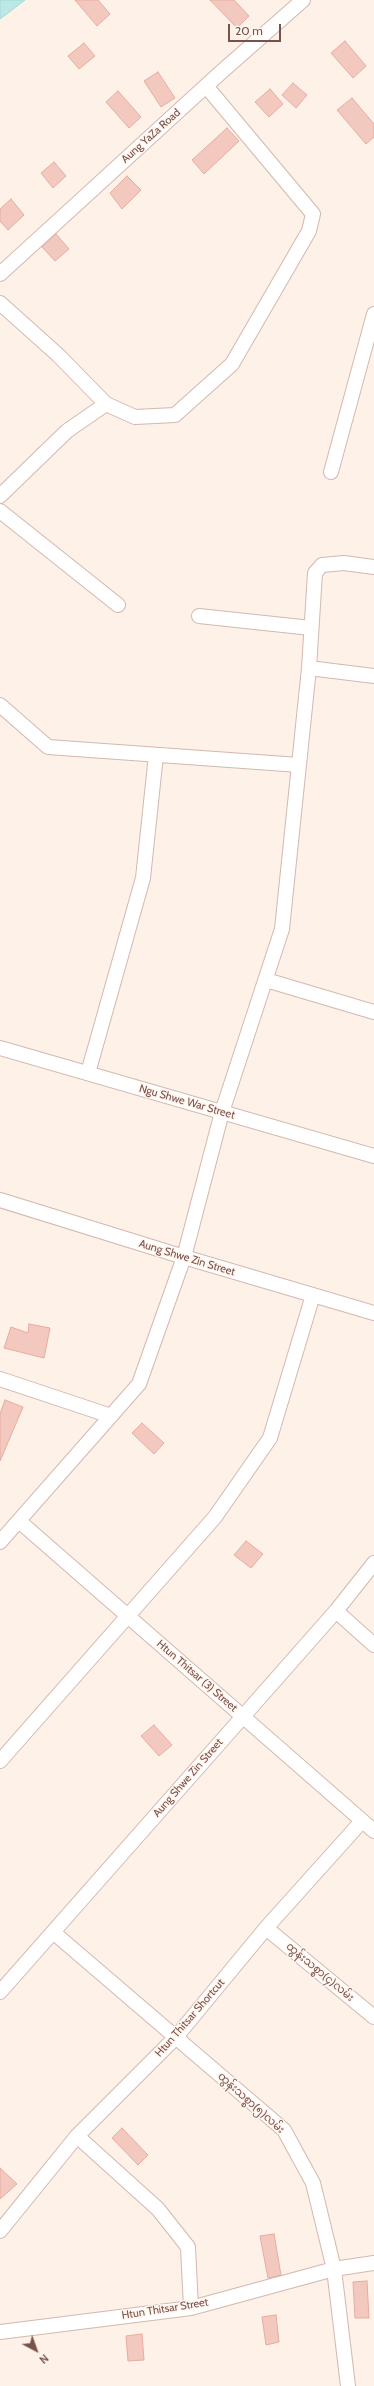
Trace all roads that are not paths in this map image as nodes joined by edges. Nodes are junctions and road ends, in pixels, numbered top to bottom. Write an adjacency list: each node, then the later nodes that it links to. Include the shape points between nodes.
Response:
1 (304, 0): 2 (street, Aung YaZa Road)
2 (206, 86): 3 (street, Aung YaZa Road); 6 (street, via 313,214 309,231 232,364 175,415 135,417)
3 (0, 274)
4 (0, 303): 6 (street, via 58,355)
5 (374, 314): 7 (street)
6 (106, 404): 8 (street, via 67,431)
7 (331, 472)
8 (0, 496)
9 (0, 511): 11 (street)
10 (374, 567): 13 (street, via 344,563 322,565 315,573)
11 (118, 605)
12 (199, 616): 13 (street)
13 (312, 628): 14 (street)
14 (309, 668): 15 (street); 18 (street)
15 (374, 676)
16 (0, 705): 17 (street, via 48,747)
17 (156, 755): 18 (street); 22 (street, via 143,878)
18 (299, 765): 19 (street, via 282,929)
19 (266, 980): 20 (street); 23 (street)
20 (374, 1012)
21 (0, 1048): 22 (street, Ngu Shwe War Street)
22 (88, 1073): 23 (street, Ngu Shwe War Street)
23 (222, 1112): 24 (street, Ngu Shwe War Street); 26 (street)
24 (374, 1156)
25 (0, 1200): 26 (street, Aung Shwe Zin Street)
26 (184, 1257): 27 (street, Aung Shwe Zin Street); 30 (street, via 139,1384)
27 (313, 1295): 28 (street, Aung Shwe Zin Street); 35 (street, via 270,1438 215,1517)
28 (374, 1313)
29 (0, 1379): 30 (street)
30 (111, 1416): 31 (street)
31 (19, 1521): 32 (street); 35 (street, Htun Thitsar (3) Street)
32 (0, 1542)
33 (374, 1563): 34 (street, Aung Shwe Zin Street)
34 (336, 1611): 36 (street); 37 (street, Aung Shwe Zin Street)
35 (128, 1616): 37 (street, Htun Thitsar (3) Street); 38 (street)
36 (374, 1645)
37 (243, 1716): 39 (street, Htun Thitsar (3) Street); 42 (street, Aung Shwe Zin Street)
38 (0, 1761)
39 (362, 1821): 40 (street, Htun Thitsar (3) Street); 41 (street, Htun Thitsar Shortcut)
40 (374, 1831)
41 (266, 1928): 44 (street, ထွန်းသစ္စာ(၄)လမ်း); 45 (street, Htun Thitsar Shortcut)
42 (53, 1932): 43 (street, Aung Shwe Zin Street); 45 (street, ထွန်းသစ္စာ(၅)လမ်း)
43 (0, 1992)
44 (374, 2017)
45 (176, 2037): 46 (street, Htun Thitsar Shortcut); 49 (street, ထွန်းသစ္စာ(၅)လမ်း, via 284,2130 313,2183)
46 (77, 2136): 47 (street, Htun Thitsar Shortcut); 50 (street, via 158,2209 188,2247)
47 (0, 2231)
48 (374, 2263): 49 (street, Htun Thitsar Street)
49 (334, 2270): 50 (street, Htun Thitsar Street); 52 (street, ထွန်းသစ္စာ(၅)လမ်း)
50 (191, 2308): 51 (street, Htun Thitsar Street)
51 (0, 2332)
52 (348, 2386)

